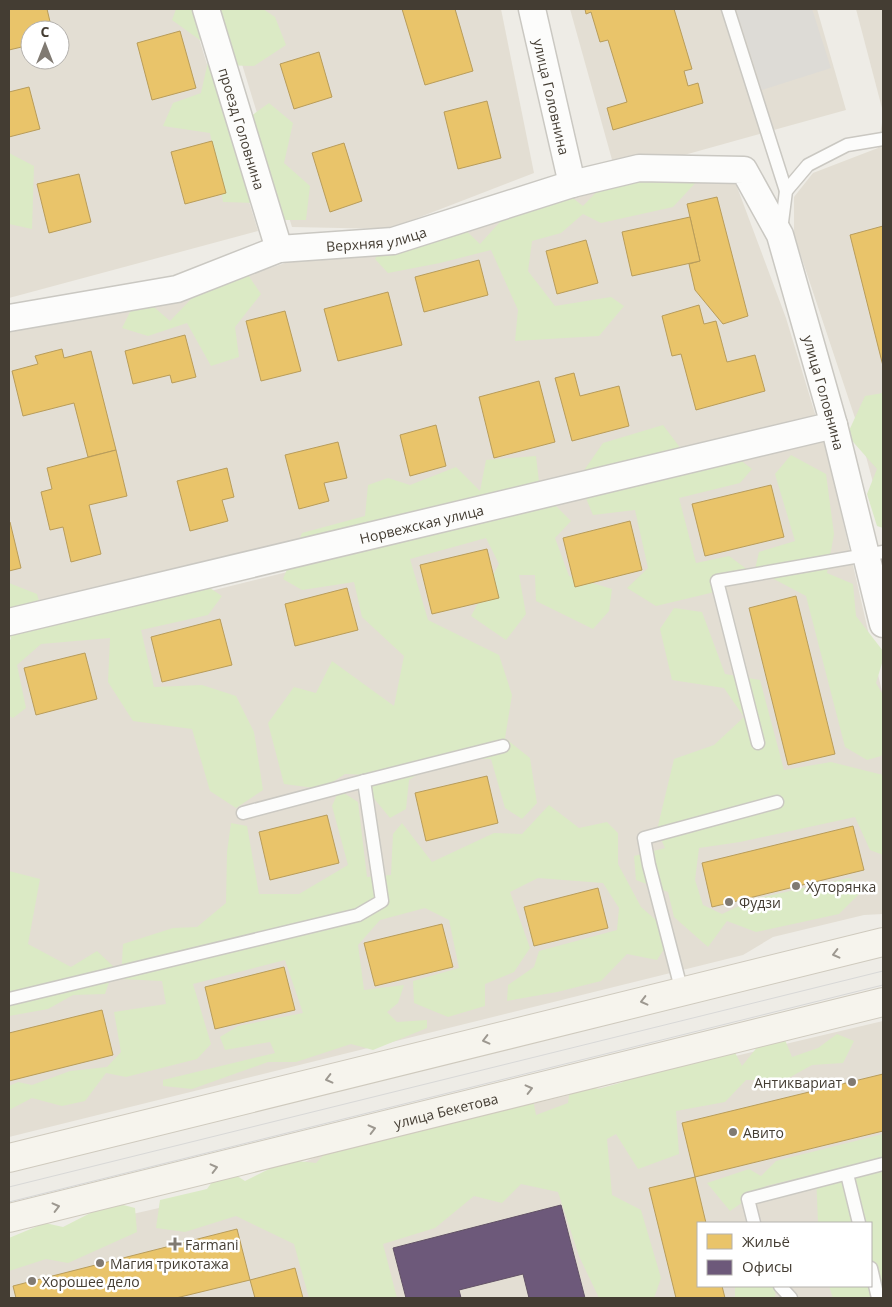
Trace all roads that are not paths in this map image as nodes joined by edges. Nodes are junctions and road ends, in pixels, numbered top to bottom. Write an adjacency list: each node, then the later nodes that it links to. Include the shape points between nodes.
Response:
1 (206, 9): 9 (street, проезд Головнина)
2 (532, 9): 6 (street, улица Головнина)
3 (728, 9): 7 (lane)
4 (883, 139): 7 (lane, via 847,145 808,165)
5 (744, 170): 6 (street, Верхняя улица, via 639,168); 8 (street, улица Головнина)
6 (572, 184): 9 (street, Верхняя улица, via 393,241)
7 (786, 192): 8 (lane)
8 (780, 235): 11 (street, улица Головнина)
9 (278, 249): 10 (street, Верхняя улица, via 177,289)
10 (9, 318)
11 (834, 425): 12 (street, улица Головнина); 13 (street, Норвежская улица)
12 (874, 554): 14 (street, улица Головнина); 15 (lane, via 717,581)
13 (9, 622)
14 (883, 624)
15 (758, 742)
16 (503, 746): 17 (lane)
17 (364, 781): 19 (lane); 22 (lane, via 382,901 358,915)
18 (777, 802): 21 (lane, via 644,838)
19 (243, 813)
20 (883, 942): 21 (main road, one-way to 21)
21 (682, 992): 24 (main road, one-way to 24)
22 (9, 1000)
23 (883, 1002): 27 (main road, улица Бекетова, one-way to 23)
24 (9, 1158)
25 (883, 1164): 26 (lane)
26 (847, 1174): 28 (lane, via 748,1199); 29 (lane)
27 (9, 1218)
28 (754, 1222)
29 (859, 1222)
30 (872, 1272): 33 (lane)
31 (781, 1287): 32 (lane)
32 (791, 1298)
33 (878, 1298)

